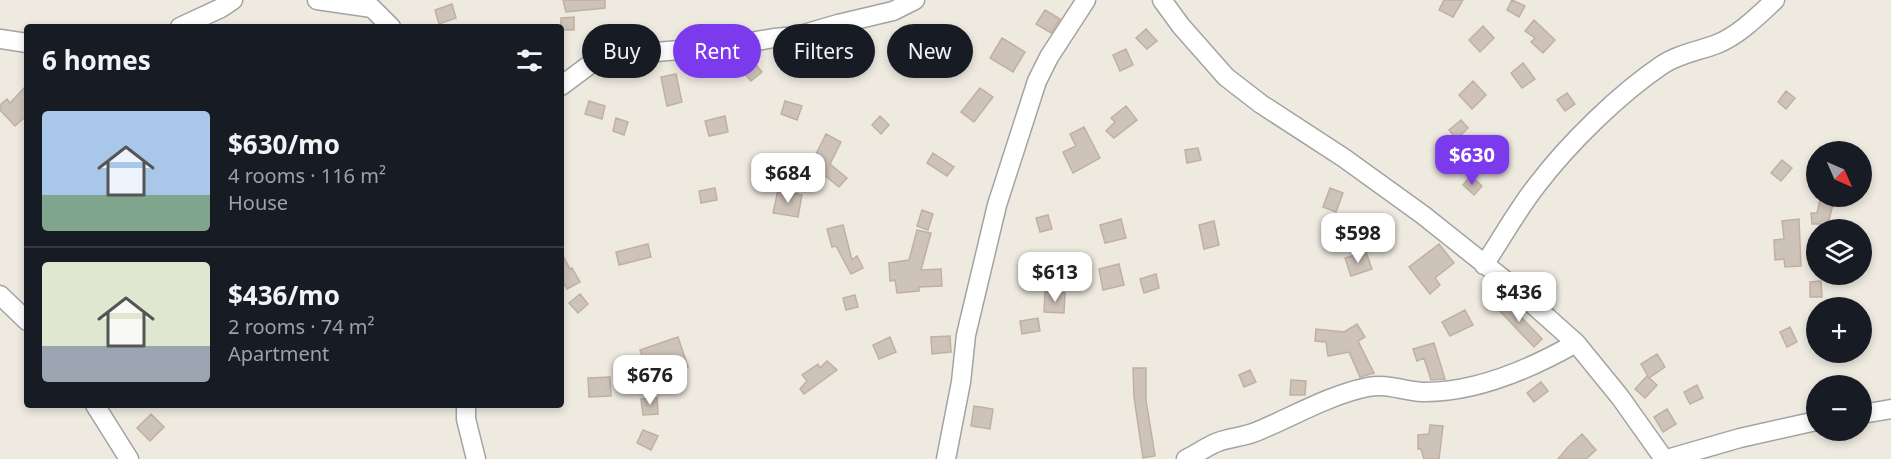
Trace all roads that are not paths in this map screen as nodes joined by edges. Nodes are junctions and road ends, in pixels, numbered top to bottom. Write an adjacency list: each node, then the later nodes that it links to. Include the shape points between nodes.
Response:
1 (233, 0): 8 (street)
2 (317, 0): 7 (street)
3 (915, 0): 12 (street, via 893,11 797,36 608,56 596,60)
4 (1086, 0): 24 (street, via 1037,81 997,205 966,335)
5 (1162, 0): 13 (street, via 1226,77 1423,215)
6 (1775, 0): 13 (street, via 1719,44 1663,64 1616,102 1536,185)
7 (375, 5): 9 (street)
8 (186, 24)
9 (389, 24)
10 (0, 39): 11 (street)
11 (24, 43)
12 (564, 84)
13 (1484, 265): 16 (street)
14 (0, 295): 15 (street)
15 (24, 318)
16 (1576, 343): 25 (street, via 1545,361 1495,380 1421,392 1383,385 1368,387 1330,399 1256,432 1219,441); 26 (street)
17 (97, 408): 22 (street)
18 (466, 408): 23 (street)
19 (1891, 409): 20 (street)
20 (1872, 412)
21 (1806, 423): 26 (street)
22 (129, 459)
23 (476, 459)
24 (946, 459)
25 (1186, 459)
26 (1666, 459)

